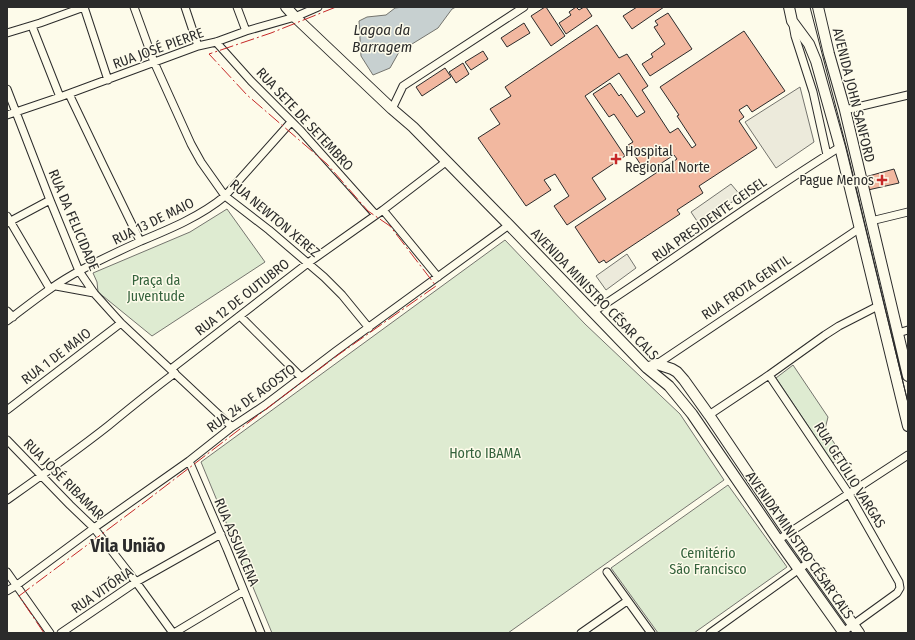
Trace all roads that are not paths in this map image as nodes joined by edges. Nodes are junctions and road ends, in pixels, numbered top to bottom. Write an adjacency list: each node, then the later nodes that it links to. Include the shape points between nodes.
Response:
1 (84, 7): 12 (street); 18 (street)
2 (134, 7): 17 (street, RUA NEWTON XEREZ)
3 (185, 7): 16 (street)
4 (237, 7): 13 (street)
5 (286, 7): 10 (main road, AVENIDA MINISTRO CÉSAR CALS)
6 (318, 7): 10 (street, RUA JOSÉ PIERRE)
7 (524, 7): 23 (street, via 404,86)
8 (789, 7): 11 (main road, AVENIDA JOHN SANFORD)
9 (818, 7): 24 (main road, AVENIDA JOHN SANFORD)
10 (295, 17): 13 (street, RUA JOSÉ PIERRE); 23 (main road, AVENIDA MINISTRO CÉSAR CALS)
11 (792, 21): 28 (main road, AVENIDA JOHN SANFORD, via 813,52); 29 (street, via 813,92)
12 (32, 26): 14 (street); 22 (street)
13 (246, 31): 15 (street, RUA JOSÉ PIERRE)
14 (7, 33)
15 (216, 42): 16 (street, RUA JOSÉ PIERRE); 27 (street, RUA SETE DE SETEMBRO)
16 (198, 46): 17 (street, RUA JOSÉ PIERRE)
17 (154, 62): 18 (street, RUA JOSÉ PIERRE); 31 (street, RUA NEWTON XEREZ, via 195,152)
18 (108, 80): 20 (street, RUA JOSÉ PIERRE)
19 (7, 89): 25 (street, RUA DA FELICIDADE)
20 (69, 94): 22 (street, RUA JOSÉ PIERRE); 40 (street)
21 (908, 95): 24 (street)
22 (60, 98): 25 (street, RUA JOSÉ PIERRE)
23 (392, 109): 30 (main road, AVENIDA MINISTRO CÉSAR CALS)
24 (845, 110): 37 (main road, AVENIDA JOHN SANFORD)
25 (16, 111): 26 (street, RUA JOSÉ PIERRE); 32 (street, RUA DA FELICIDADE)
26 (7, 115)
27 (291, 122): 31 (street, RUA 13 DE MAIO); 35 (street, RUA SETE DE SETEMBRO)
28 (840, 147): 29 (street, RUA PRESIDENTE GEISEL); 39 (main road, AVENIDA JOHN SANFORD)
29 (827, 155): 48 (street, RUA PRESIDENTE GEISEL)
30 (447, 162): 33 (street, RUA 12 DE OUTUBRO); 38 (main road, AVENIDA MINISTRO CÉSAR CALS)
31 (225, 196): 40 (street, RUA 13 DE MAIO, via 213,205); 41 (street, RUA NEWTON XEREZ)
32 (50, 200): 36 (street); 42 (street, RUA DA FELICIDADE)
33 (383, 210): 35 (street, RUA 12 DE OUTUBRO); 43 (street)
34 (908, 212): 37 (street)
35 (375, 214): 41 (street, RUA 12 DE OUTUBRO)
36 (8, 220): 44 (street)
37 (871, 221): 54 (main road, AVENIDA JOHN SANFORD)
38 (509, 224): 43 (street, RUA 24 DE AGOSTO); 48 (main road, AVENIDA MINISTRO CÉSAR CALS)
39 (860, 228): 46 (main road, AVENIDA JOHN SANFORD); 55 (street, RUA FROTA GENTIL)
40 (140, 241): 42 (street, RUA 13 DE MAIO)
41 (308, 263): 49 (street, RUA 12 DE OUTUBRO); 52 (street, RUA NEWTON XEREZ, via 342,295)
42 (79, 271): 44 (street, RUA 13 DE MAIO); 45 (street, RUA DA FELICIDADE)
43 (438, 277): 52 (street, RUA 24 DE AGOSTO)
44 (53, 288): 45 (street); 50 (street, RUA 13 DE MAIO)
45 (94, 294): 51 (street, RUA DA FELICIDADE)
46 (878, 306): 58 (street, via 839,326); 63 (main road, AVENIDA JOHN SANFORD)
47 (7, 311): 50 (street)
48 (593, 312): 56 (main road, AVENIDA MINISTRO CÉSAR CALS)
49 (240, 316): 57 (street, RUA 12 DE OUTUBRO); 60 (street)
50 (10, 319)
51 (121, 323): 57 (street, RUA DA FELICIDADE); 61 (street, RUA 1 DE MAIO)
52 (369, 328): 60 (street, RUA 24 DE AGOSTO)
53 (908, 330): 54 (street)
54 (898, 333): 59 (main road, AVENIDA JOHN SANFORD)
55 (657, 364): 56 (main road, RUA FROTA GENTIL); 62 (main road, AVENIDA MINISTRO CÉSAR CALS, via 678,372)
56 (647, 368): 74 (main road, AVENIDA MINISTRO CÉSAR CALS, via 669,386 692,414)
57 (173, 371): 64 (street, RUA DA FELICIDADE); 68 (street, RUA 12 DE OUTUBRO, via 107,427)
58 (769, 375): 62 (street); 69 (street, RUA GETÚLIO VARGAS)
59 (908, 376)
60 (301, 377): 64 (street, RUA 24 DE AGOSTO)
61 (7, 410)
62 (710, 415): 73 (main road, AVENIDA MINISTRO CÉSAR CALS)
63 (908, 426)
64 (232, 427): 67 (street, RUA 24 DE AGOSTO)
65 (7, 440): 68 (street, RUA JOSÉ RIBAMAR)
66 (908, 455): 69 (street)
67 (189, 461): 71 (street, RUA 24 DE AGOSTO); 72 (street, RUA ASSUNCENA)
68 (41, 476): 70 (street, RUA 12 DE OUTUBRO); 71 (street, RUA JOSÉ RIBAMAR)
69 (850, 494): 73 (street); 84 (street, RUA GETÚLIO VARGAS, via 900,582 897,593)
70 (7, 500)
71 (94, 528): 79 (street, RUA JOSÉ RIBAMAR); 80 (street, RUA 24 DE AGOSTO)
72 (221, 534): 79 (street, RUA VITÓRIA); 82 (street, RUA ASSUNCENA)
73 (789, 534): 74 (street); 75 (main road, AVENIDA MINISTRO CÉSAR CALS)
74 (778, 540): 76 (main road, AVENIDA MINISTRO CÉSAR CALS)
75 (810, 562): 76 (street); 84 (main road, AVENIDA MINISTRO CÉSAR CALS)
76 (799, 570): 85 (main road, AVENIDA MINISTRO CÉSAR CALS); 92 (street)
77 (7, 572): 80 (street)
78 (607, 572): 83 (street)
79 (136, 582): 87 (street, RUA VITÓRIA); 88 (street, RUA JOSÉ RIBAMAR)
80 (17, 585): 81 (street, RUA 24 DE AGOSTO); 86 (street)
81 (7, 591)
82 (244, 591): 88 (street); 89 (street, RUA ASSUNCENA)
83 (627, 601): 90 (street); 91 (street)
84 (856, 629): 85 (street)
85 (843, 632)
86 (50, 633)
87 (61, 633)
88 (173, 633)
89 (261, 633)
90 (580, 633)
91 (650, 633)
92 (710, 633)

